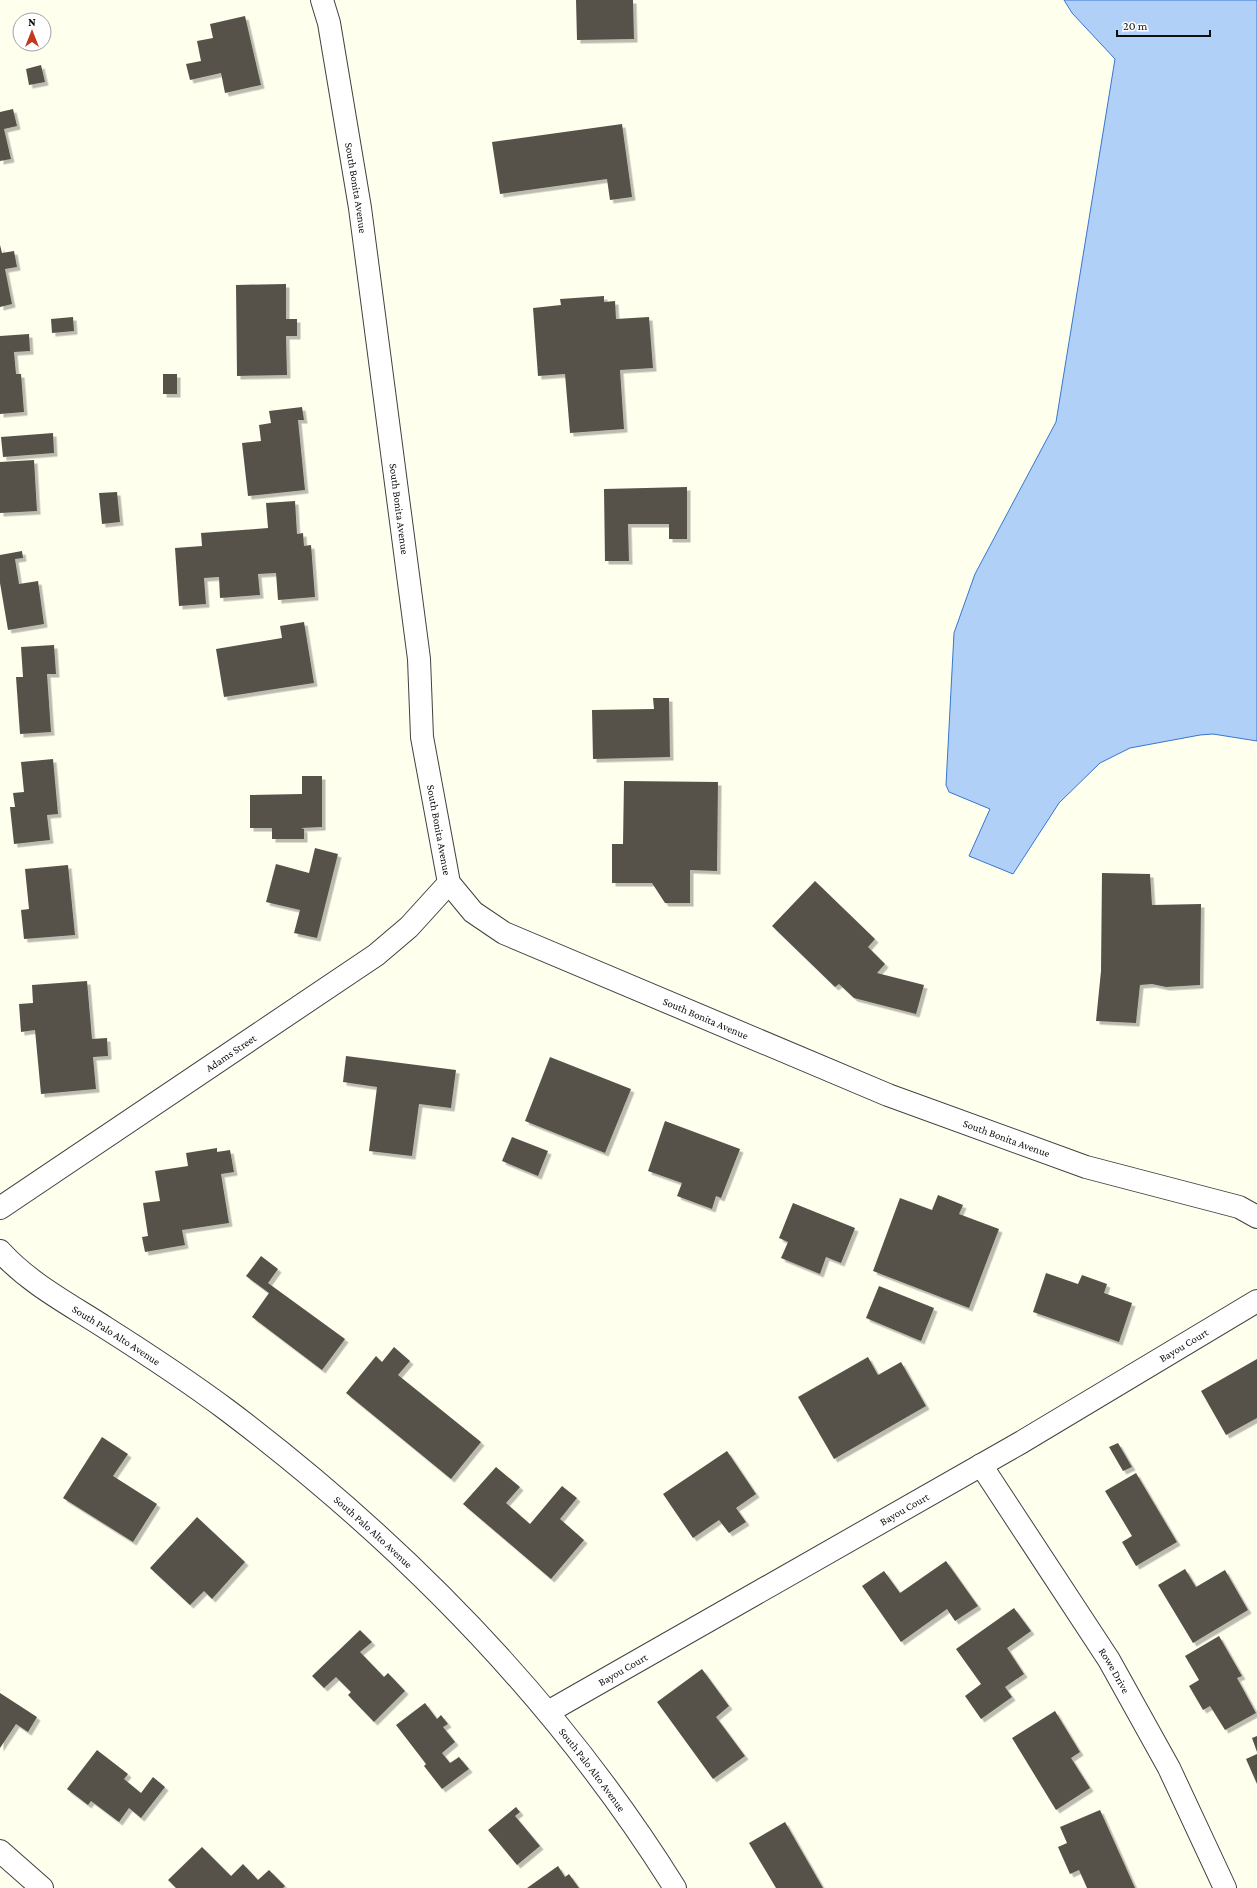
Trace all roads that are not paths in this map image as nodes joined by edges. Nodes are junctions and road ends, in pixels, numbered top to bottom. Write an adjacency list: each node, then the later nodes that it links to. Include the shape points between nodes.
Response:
1 (322, 0): 2 (street, South Bonita Avenue, via 329,23 360,208 419,659 422,737)
2 (449, 883): 3 (street, Adams Street, via 409,927 353,972); 4 (street, South Bonita Avenue, via 473,912 504,933 881,1092 1086,1167 1239,1207)
3 (0, 1208)
4 (1257, 1217)
5 (0, 1251): 8 (street, South Palo Alto Avenue, via 30,1280 214,1401 329,1491 397,1552 470,1624)
6 (1257, 1301): 7 (street, Bayou Court)
7 (981, 1465): 8 (street, Bayou Court); 12 (street, Rowe Drive, via 1109,1660 1168,1768)
8 (548, 1712): 11 (street, South Palo Alto Avenue, via 645,1841)
9 (0, 1851): 10 (street)
10 (42, 1888)
11 (675, 1888)
12 (1225, 1888)

